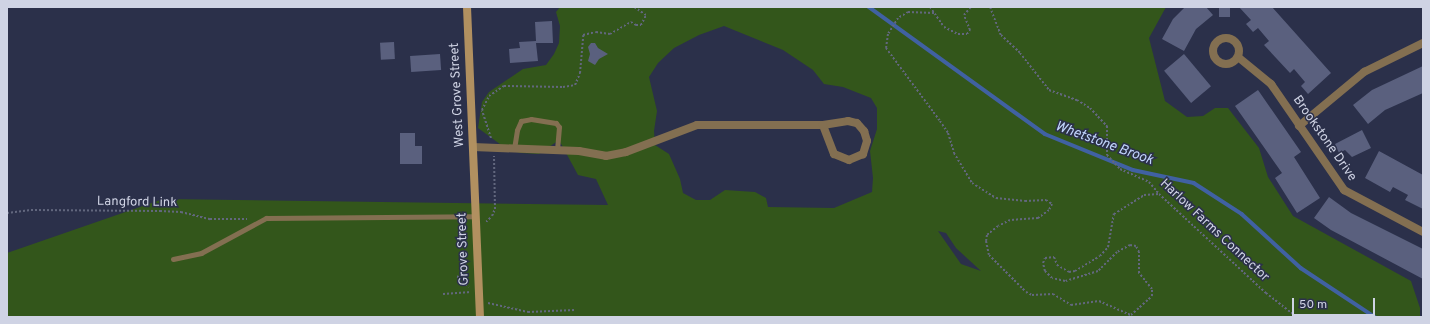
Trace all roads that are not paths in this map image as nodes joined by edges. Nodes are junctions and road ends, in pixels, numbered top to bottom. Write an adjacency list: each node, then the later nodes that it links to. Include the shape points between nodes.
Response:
1 (467, 7): 6 (main road, West Grove Street)
2 (1423, 43): 5 (street, via 1364,72)
3 (1238, 56): 5 (street, Brookstone Drive, via 1271,84)
4 (823, 125): 4 (street, via 838,122 857,123 864,131 867,141 863,154 849,160 834,154); 8 (street, via 713,123 697,125 626,152 606,156)
5 (1300, 126): 11 (street, Brookstone Drive, via 1344,190)
6 (473, 147): 7 (street); 9 (main road, West Grove Street)
7 (514, 149): 8 (street); 8 (lane, via 521,121 531,119 556,123 559,127)
8 (557, 150)
9 (474, 181): 10 (main road, Grove Street)
10 (475, 216): 12 (lane, via 266,218 201,253); 13 (main road, Grove Street)
11 (1423, 232)
12 (173, 259)
13 (480, 317)

